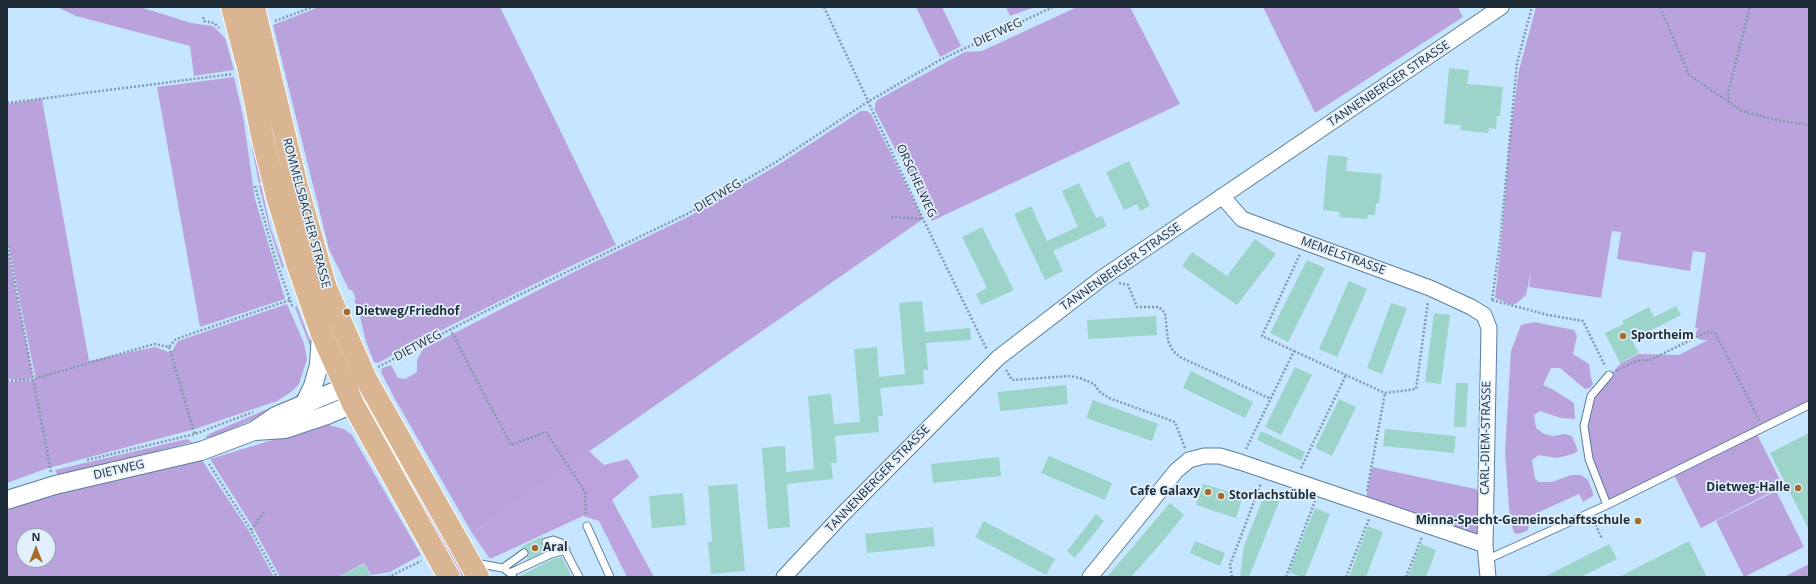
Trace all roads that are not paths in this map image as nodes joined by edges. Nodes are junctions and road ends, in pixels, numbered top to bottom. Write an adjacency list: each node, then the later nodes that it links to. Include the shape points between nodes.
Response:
1 (232, 7): 6 (main road, ROMMELSBACHER STRASSE, via 277,196)
2 (1501, 7): 4 (street, TANNENBERGER STRASSE)
3 (257, 17): 8 (main road, ROMMELSBACHER STRASSE, via 298,190 324,281)
4 (1222, 196): 5 (street, MEMELSTRASSE, via 1242,219 1430,288); 27 (street, TANNENBERGER STRASSE, via 1102,278 995,360)
5 (1484, 315): 17 (street, CARL-DIEM-STRASSE, via 1489,328)
6 (321, 332): 9 (main road, ROMMELSBACHER STRASSE); 11 (street, via 319,365)
7 (1609, 375): 14 (lane, via 1591,396 1584,426 1589,459)
8 (372, 380): 9 (street, DIETWEG); 22 (main road, ROMMELSBACHER STRASSE)
9 (349, 396): 11 (street, DIETWEG); 12 (street, DIETWEG, via 327,415 285,429); 24 (main road, ROMMELSBACHER STRASSE)
10 (1809, 404): 14 (lane)
11 (304, 405): 12 (street, DIETWEG, via 276,416)
12 (254, 431): 13 (street, DIETWEG, via 201,451 52,473)
13 (7, 500)
14 (1607, 505): 20 (lane)
15 (587, 526): 26 (lane)
16 (546, 542): 18 (lane, via 553,540 561,543)
17 (1485, 544): 20 (street, CARL-DIEM-STRASSE); 28 (street, via 1240,462 1220,456 1204,456 1189,460 1176,471)
18 (566, 550): 23 (lane, via 551,554); 25 (lane)
19 (524, 553): 21 (lane)
20 (1486, 560): 29 (street, CARL-DIEM-STRASSE)
21 (503, 568): 22 (lane); 23 (lane)
22 (474, 569)
23 (511, 575)
24 (449, 577)
25 (579, 577)
26 (610, 577)
27 (784, 577)
28 (1090, 577)
29 (1488, 577)

